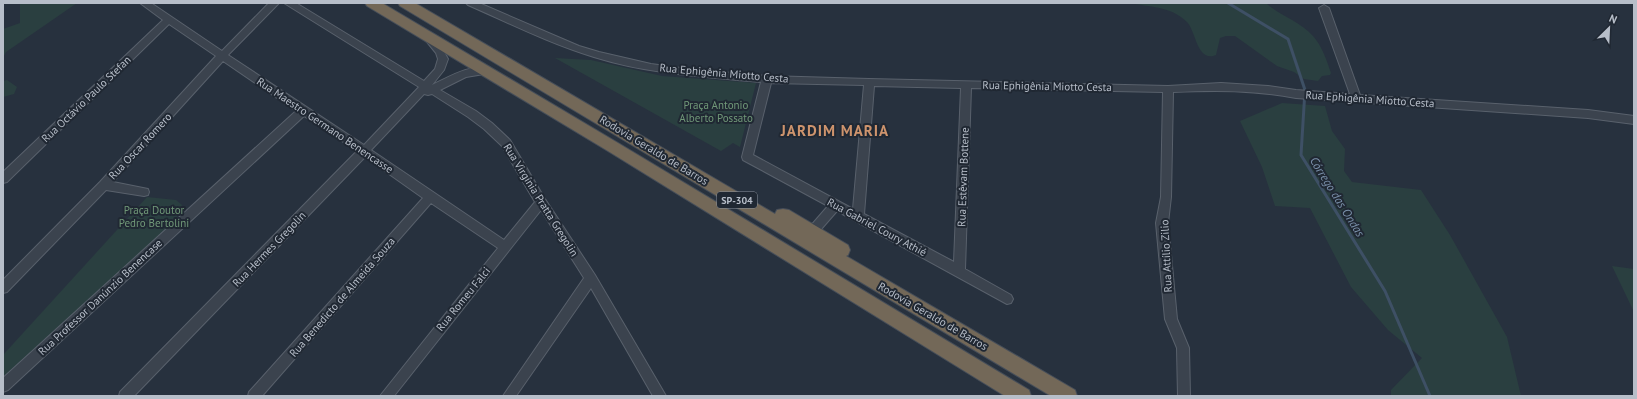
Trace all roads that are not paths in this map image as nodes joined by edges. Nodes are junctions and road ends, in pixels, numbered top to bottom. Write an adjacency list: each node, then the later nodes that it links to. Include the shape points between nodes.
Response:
1 (145, 3): 8 (street, Rua Maestro Germano Benencasse)
2 (274, 3): 10 (street, Rua Oscar Romero)
3 (289, 3): 13 (street, Rua Virgínia Pratta Gregolin)
4 (372, 3): 9 (highway, Rodovia Geraldo de Barros / SP-304)
5 (405, 3): 23 (highway, Rodovia Geraldo de Barros / SP-304)
6 (471, 3): 14 (street, Rua Ephigênia Miotto Cesta, via 576,48 619,61 688,72)
7 (1324, 8): 19 (street)
8 (169, 19): 10 (street, Rua Maestro Germano Benencasse); 24 (street, Rua Octávio Paulo Stefan)
9 (424, 33): 11 (street, via 440,52 443,60); 12 (highway, Rodovia Geraldo de Barros / SP-304)
10 (223, 56): 20 (street, Rua Maestro Germano Benencasse); 25 (street, Rua Oscar Romero)
11 (439, 70): 13 (street); 17 (street, Rua Hermes Gregolin)
12 (487, 71): 17 (street, Rua Hermes Gregolin, via 471,72); 44 (highway, Rodovia Geraldo de Barros / SP-304)
13 (412, 78): 17 (street, Rua Virgínia Pratta Gregolin)
14 (767, 79): 15 (street, Rua Ephigênia Miotto Cesta); 29 (street, Rua Gabriel Coury Athié, via 747,157)
15 (869, 82): 16 (street, Rua Ephigênia Miotto Cesta); 30 (street)
16 (966, 84): 18 (street, Rua Ephigênia Miotto Cesta); 33 (street, Rua Estêvam Bottene)
17 (429, 88): 22 (street, Rua Hermes Gregolin); 28 (street, Rua Virgínia Pratta Gregolin, via 483,122 506,143)
18 (1168, 89): 19 (street, Rua Ephigênia Miotto Cesta, via 1221,86); 46 (street, Rua Attílio Zilio, via 1170,108 1166,198 1162,223 1171,319 1183,348)
19 (1356, 97): 21 (street, Rua Ephigênia Miotto Cesta, via 1588,114)
20 (303, 111): 22 (street, Rua Maestro Germano Benencasse); 38 (street, Rua Professor Danúnzio Benencase)
21 (1634, 120)
22 (365, 151): 27 (street, Rua Maestro Germano Benencasse); 40 (street, Rua Hermes Gregolin)
23 (684, 168): 31 (highway, via 726,183); 37 (highway, Rodovia Geraldo de Barros / SP-304)
24 (3, 179)
25 (104, 185): 26 (street); 35 (street, Rua Oscar Romero)
26 (144, 192)
27 (430, 197): 32 (street, Rua Maestro Germano Benencasse); 41 (street, Rua Benedicto de Almeida Souza)
28 (541, 202): 32 (street, Rua Romeu Falci); 34 (street, Rua Virgínia Pratta Gregolin)
29 (836, 205): 30 (street, Rua Gabriel Coury Athié); 31 (street)
30 (858, 216): 33 (street, Rua Gabriel Coury Athié)
31 (812, 232): 37 (highway, via 897,284)
32 (505, 247): 42 (street, Rua Romeu Falci)
33 (959, 271): 36 (street, Rua Gabriel Coury Athié)
34 (591, 278): 39 (street, Rua Virgínia Pratta Gregolin); 43 (street)
35 (3, 288)
36 (1007, 300)
37 (956, 330): 45 (highway, Rodovia Geraldo de Barros / SP-304)
38 (3, 386)
39 (655, 393)
40 (125, 396)
41 (254, 396)
42 (386, 396)
43 (509, 396)
44 (1022, 396)
45 (1068, 396)
46 (1184, 396)

